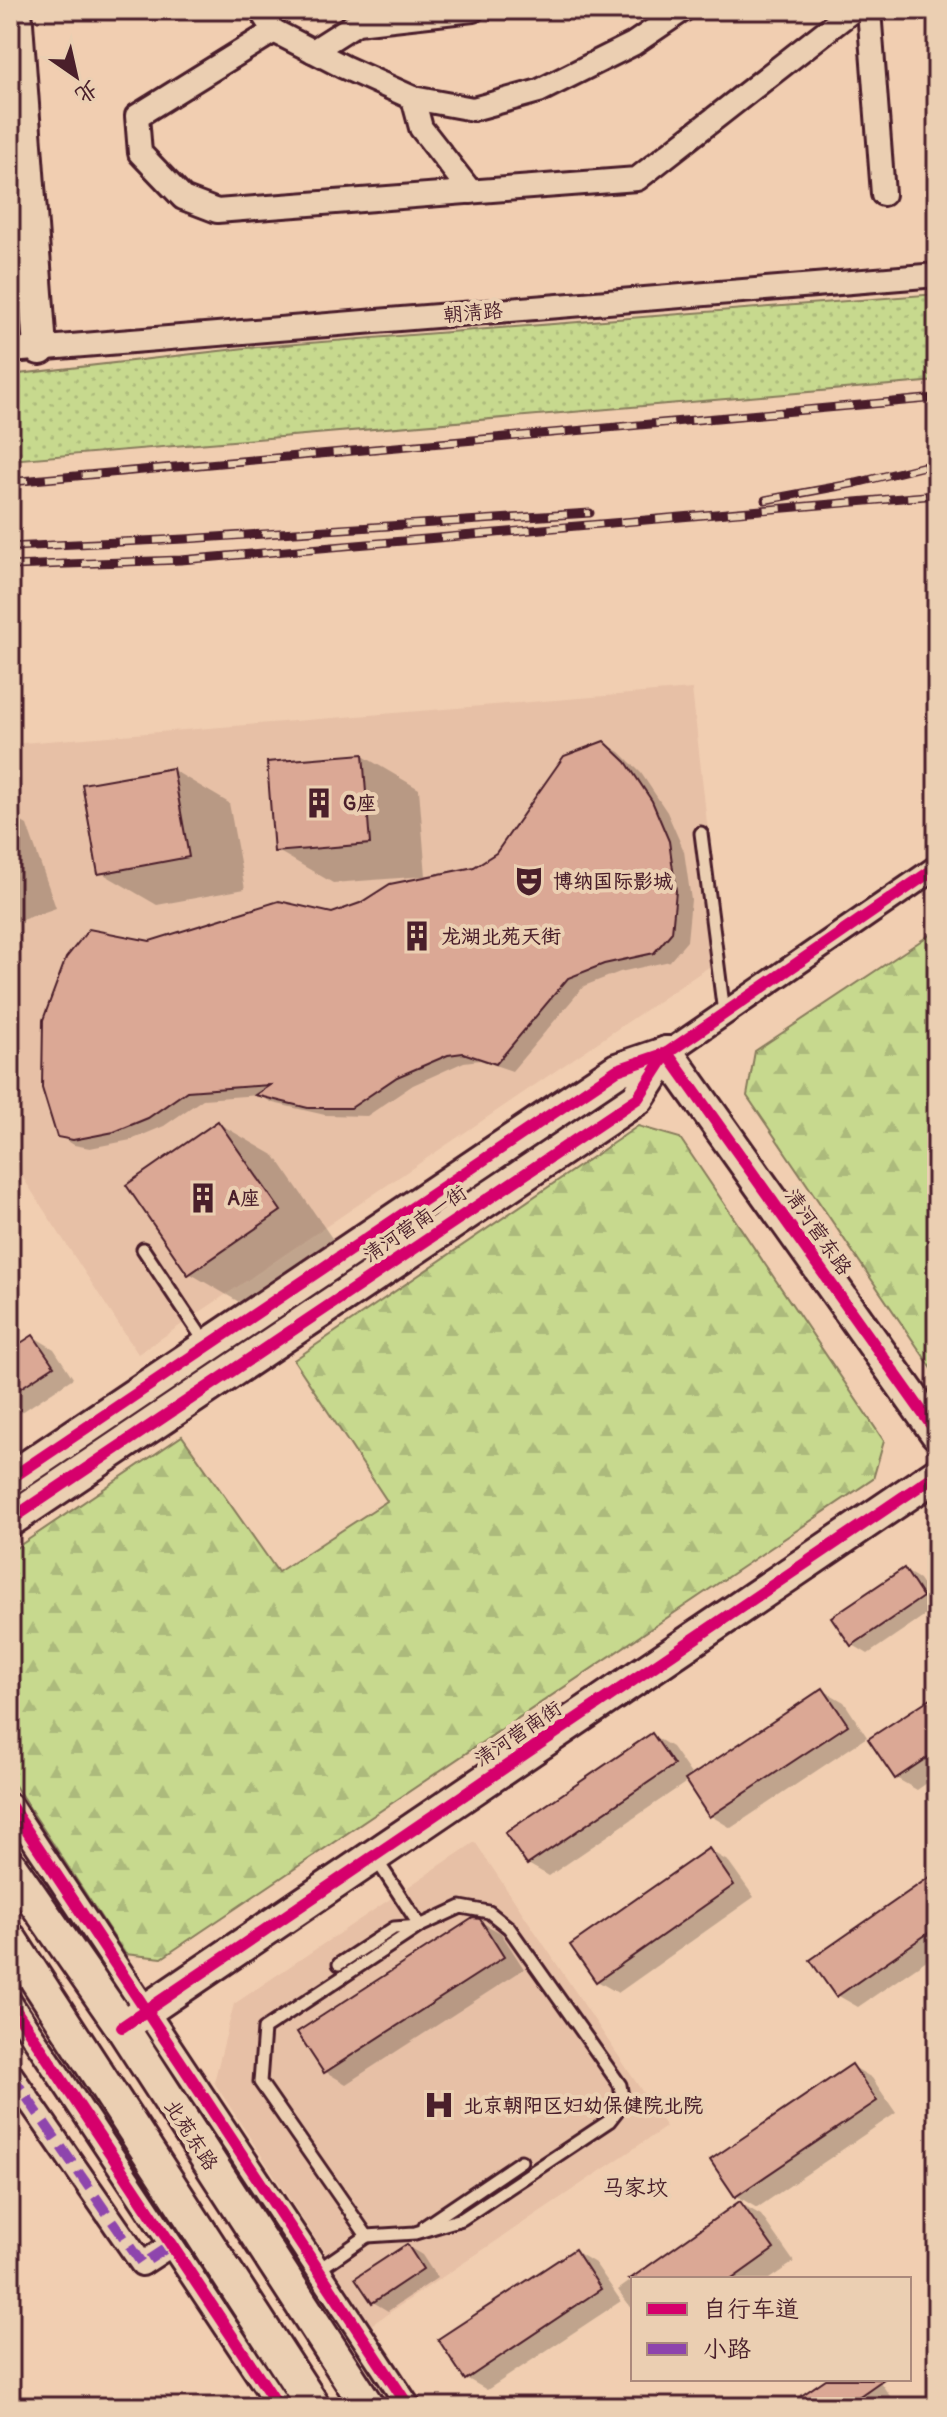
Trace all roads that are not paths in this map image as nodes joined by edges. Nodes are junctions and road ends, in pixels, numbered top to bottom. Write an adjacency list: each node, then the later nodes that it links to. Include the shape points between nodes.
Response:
1 (15, 10): 13 (street)
2 (260, 10): 7 (street)
3 (473, 10): 8 (street, via 357,23)
4 (683, 10): 9 (street, via 633,44 539,91 473,109)
5 (853, 10): 10 (street, via 637,179)
6 (869, 10): 11 (street)
7 (274, 31): 8 (street); 10 (street, via 137,116 140,153 183,198 217,211)
8 (313, 51): 9 (street)
9 (413, 98): 10 (street, via 421,128)
10 (471, 192)
11 (883, 194)
12 (937, 275): 13 (street, 朝清路)
13 (25, 350)
14 (701, 833): 16 (lane)
15 (937, 867): 16 (street, 清河营南一街)
16 (724, 1014): 17 (street, 清河营南一街)
17 (667, 1053): 19 (street, 清河营南一街, via 617,1070); 20 (street, 清河营东路); 23 (street, 清河营南一街, via 638,1098)
18 (143, 1249): 19 (lane)
19 (207, 1346): 22 (street, 清河营南一街)
20 (937, 1433)
21 (937, 1474): 25 (street, 清河营南街)
22 (10, 1479)
23 (10, 1520)
24 (10, 1805): 31 (street)
25 (374, 1856): 27 (lane); 31 (street, 清河营南街)
26 (10, 1866): 31 (street, 北苑东路)
27 (420, 1926): 29 (lane, via 394,1928); 34 (lane, via 461,1907 489,1912 509,1928 620,2085 623,2103 609,2121 462,2219); 35 (lane, via 264,2029 260,2082)
28 (10, 1939): 39 (street)
29 (339, 1964)
30 (10, 2002): 36 (street)
31 (134, 2019): 37 (street); 40 (street, 北苑东路)
32 (10, 2073): 36 (street, via 142,2264)
33 (521, 2161): 34 (lane)
34 (415, 2233): 35 (lane)
35 (367, 2236): 37 (lane)
36 (171, 2245): 38 (street)
37 (318, 2270): 41 (street)
38 (279, 2407)
39 (314, 2407)
40 (368, 2407)
41 (409, 2407)

